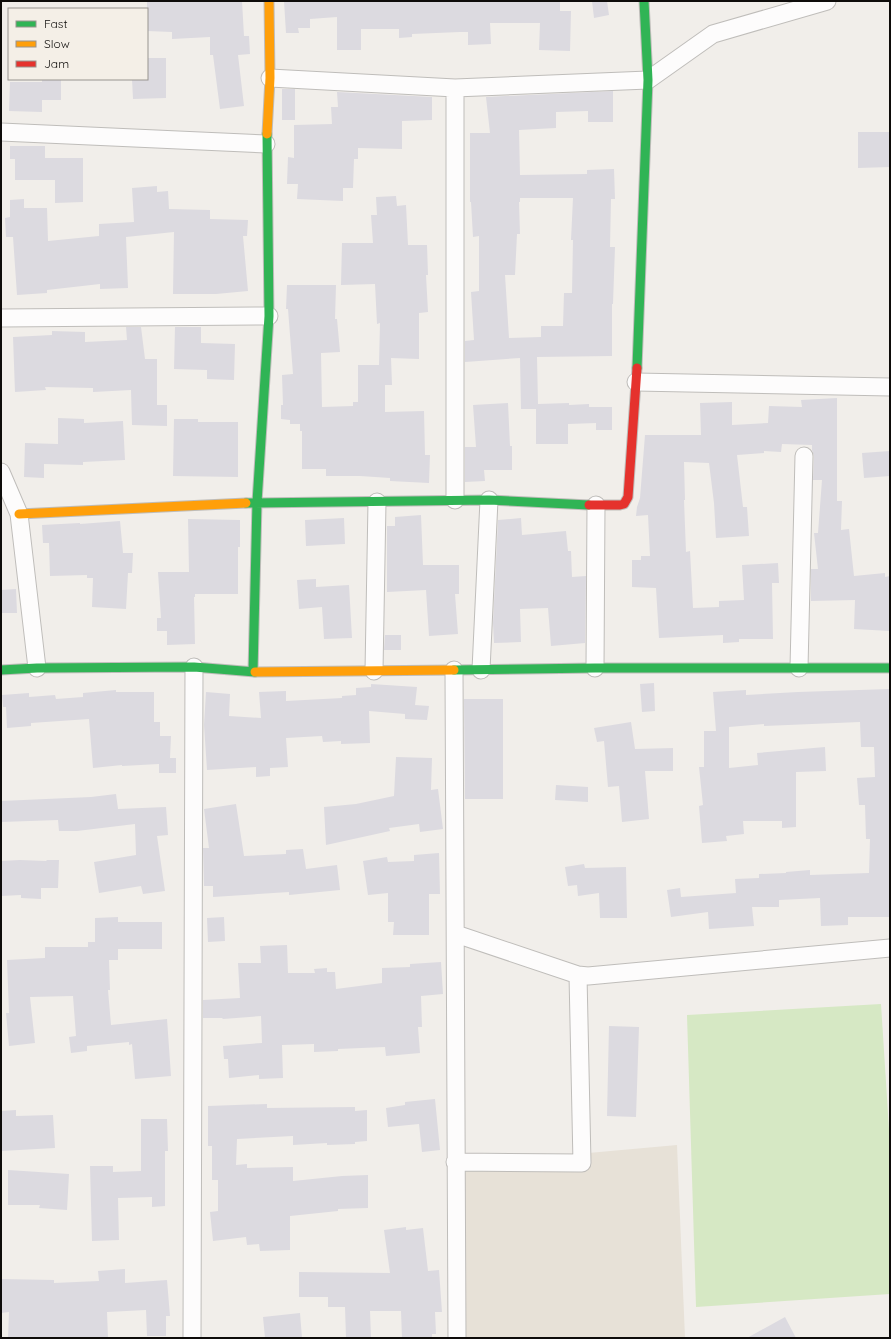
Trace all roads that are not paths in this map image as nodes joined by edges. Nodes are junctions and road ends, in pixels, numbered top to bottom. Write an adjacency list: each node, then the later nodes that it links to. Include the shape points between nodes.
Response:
1 (269, 1): 4 (street)
2 (644, 1): 5 (street)
3 (827, 1): 5 (street, via 713,34)
4 (270, 78): 6 (street); 8 (street)
5 (648, 80): 6 (street); 11 (street)
6 (455, 88): 15 (street)
7 (1, 132): 8 (street)
8 (266, 144): 9 (street)
9 (268, 316): 10 (street); 17 (street)
10 (1, 318)
11 (636, 382): 12 (street); 19 (street, via 628,497 624,504 620,505)
12 (890, 387)
13 (804, 456): 24 (street)
14 (1, 472): 20 (street)
15 (455, 500): 16 (street); 18 (street)
16 (489, 500): 19 (street); 28 (street)
17 (257, 502): 18 (street); 20 (street); 30 (street)
18 (377, 502): 29 (street)
19 (596, 505): 23 (street)
20 (19, 514): 22 (street)
21 (194, 667): 22 (street); 30 (street); 35 (street)
22 (37, 668): 26 (street)
23 (595, 668): 24 (street); 28 (street)
24 (799, 668): 25 (street)
25 (890, 668)
26 (1, 670)
27 (454, 670): 28 (street); 29 (street); 31 (street)
28 (481, 670)
29 (374, 671): 30 (street)
30 (253, 672)
31 (456, 934): 33 (street); 34 (street)
32 (890, 948): 33 (street)
33 (578, 975): 34 (street, via 582,1162)
34 (455, 1162): 36 (street)
35 (192, 1338)
36 (457, 1338)

